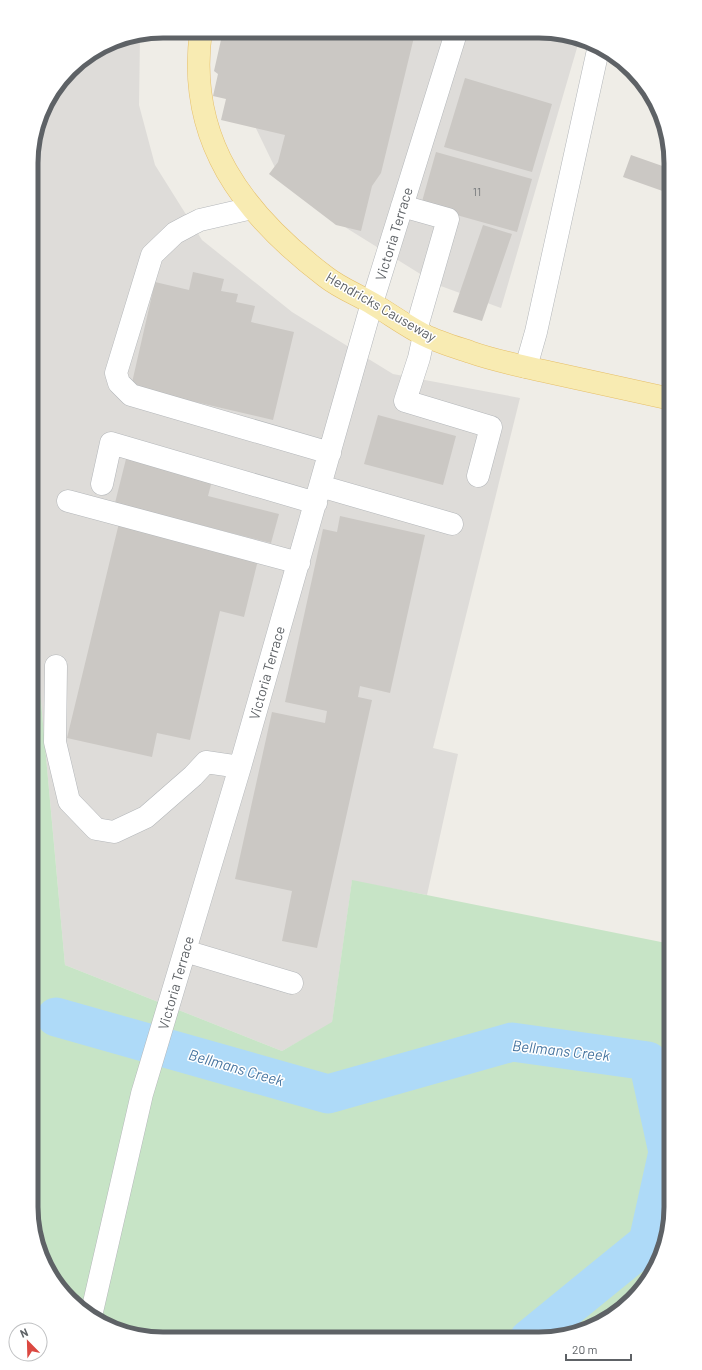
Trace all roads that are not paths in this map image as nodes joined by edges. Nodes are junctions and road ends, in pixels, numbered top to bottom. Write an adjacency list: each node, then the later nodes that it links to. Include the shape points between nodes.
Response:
1 (200, 38): 5 (main road, Hendricks Causeway, via 197,57 198,90 205,122 216,153)
2 (454, 38): 4 (street, Victoria Terrace)
3 (597, 53): 8 (street)
4 (402, 206): 6 (street, Victoria Terrace); 7 (street, via 448,219)
5 (252, 208): 6 (main road, Hendricks Causeway, via 288,245 327,278); 10 (street, via 200,220 175,233 152,255 116,373 119,383 130,395)
6 (372, 303): 7 (main road, Hendricks Causeway); 10 (street, Victoria Terrace)
7 (420, 332): 8 (main road, Hendricks Causeway, via 472,353); 11 (street, via 419,358 405,401 491,427)
8 (526, 367): 9 (main road, Hendricks Causeway)
9 (664, 397)
10 (330, 453): 13 (street, Victoria Terrace)
11 (478, 476)
12 (102, 484): 13 (street, via 111,442)
13 (318, 494): 15 (street); 16 (street, Victoria Terrace)
14 (68, 501): 16 (street)
15 (452, 524)
16 (299, 563): 18 (street, Victoria Terrace)
17 (56, 666): 18 (street, via 55,742 69,801 96,829 114,832 146,817 206,762)
18 (240, 767): 19 (street, Victoria Terrace)
19 (185, 951): 20 (street); 21 (street, Victoria Terrace, via 142,1094)
20 (292, 983)
21 (92, 1310)

